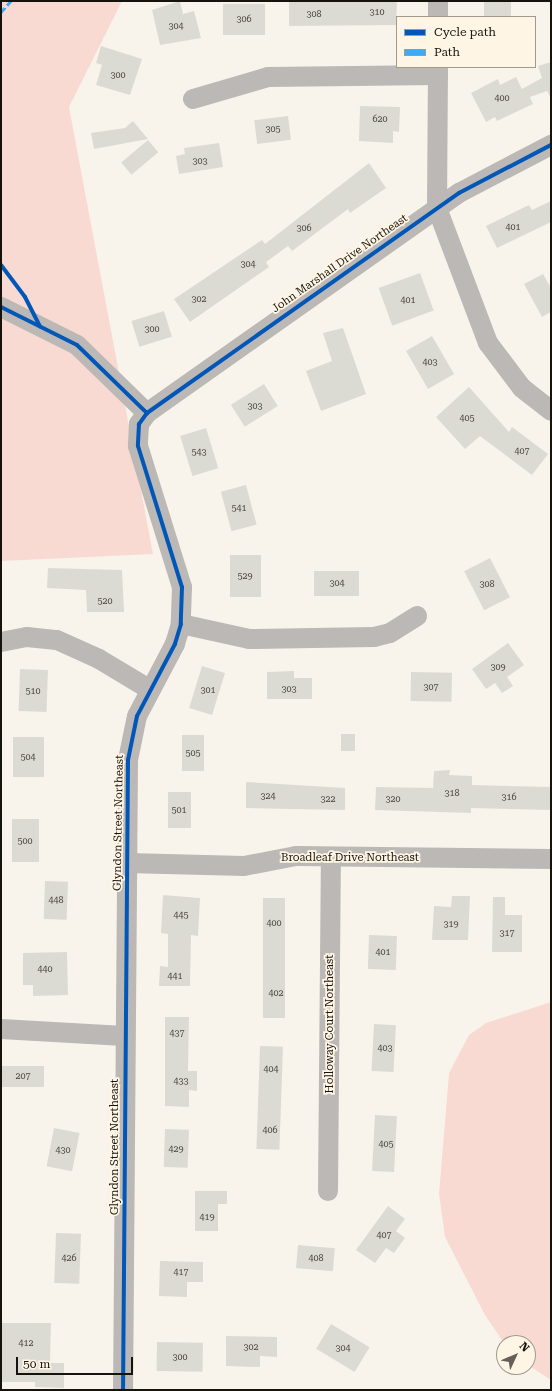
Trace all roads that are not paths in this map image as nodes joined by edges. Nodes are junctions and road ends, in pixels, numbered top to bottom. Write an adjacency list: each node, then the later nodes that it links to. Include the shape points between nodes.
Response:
1 (438, 1): 2 (street)
2 (438, 16)
3 (438, 71): 4 (street, via 268,77); 6 (street)
4 (193, 100)
5 (551, 145): 6 (street, John Marshall Drive Northeast, via 500,169)
6 (437, 208): 8 (street, via 488,343 522,388); 9 (street, John Marshall Drive Northeast)
7 (1, 307): 9 (street, via 77,345)
8 (551, 411)
9 (147, 413): 11 (street, Glyndon Street Northeast, via 140,424 138,446 182,587)
10 (417, 616): 11 (street, via 390,633 374,637 249,639)
11 (181, 624): 13 (street, Glyndon Street Northeast, via 175,644)
12 (1, 642): 13 (street, via 27,637 57,640 99,659)
13 (149, 689): 16 (street, Glyndon Street Northeast, via 130,742)
14 (331, 857): 15 (street, Broadleaf Drive Northeast); 16 (street, Broadleaf Drive Northeast, via 281,856 244,866); 19 (street, Holloway Court Northeast)
15 (551, 859)
16 (127, 863): 18 (street, Glyndon Street Northeast)
17 (1, 1029): 18 (street)
18 (124, 1036): 20 (street, Glyndon Street Northeast)
19 (328, 1191)
20 (123, 1390)

